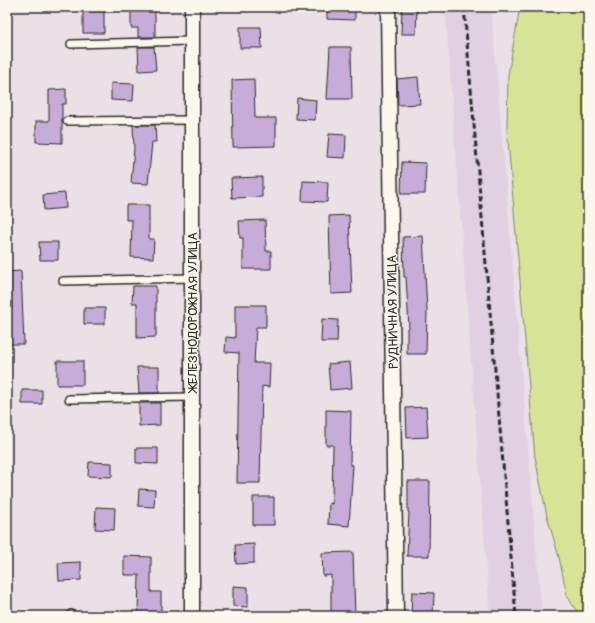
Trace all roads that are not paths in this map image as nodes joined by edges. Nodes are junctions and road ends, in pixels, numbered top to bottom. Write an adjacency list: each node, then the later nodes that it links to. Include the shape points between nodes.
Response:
1 (192, 7): 3 (street, ЖЕЛЕЗНОДОРОЖНАЯ УЛИЦА)
2 (388, 7): 12 (street, РУДНИЧНАЯ УЛИЦА)
3 (192, 41): 4 (lane); 5 (street, ЖЕЛЕЗНОДОРОЖНАЯ УЛИЦА)
4 (71, 44)
5 (192, 120): 6 (lane); 7 (street, ЖЕЛЕЗНОДОРОЖНАЯ УЛИЦА)
6 (67, 121)
7 (192, 278): 8 (lane); 9 (street, ЖЕЛЕЗНОДОРОЖНАЯ УЛИЦА)
8 (63, 281)
9 (192, 397): 10 (lane); 11 (street, ЖЕЛЕЗНОДОРОЖНАЯ УЛИЦА)
10 (69, 399)
11 (192, 616)
12 (396, 616)

